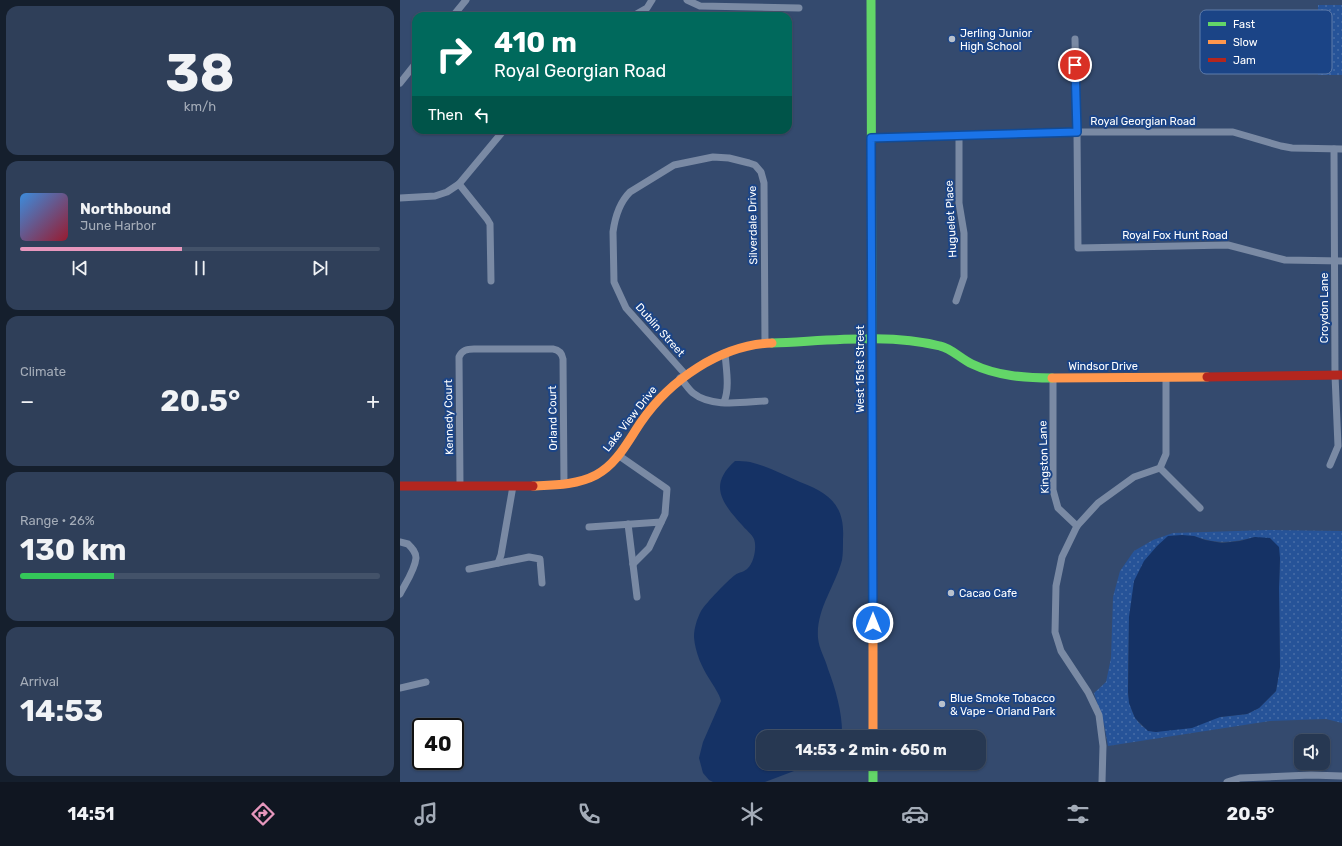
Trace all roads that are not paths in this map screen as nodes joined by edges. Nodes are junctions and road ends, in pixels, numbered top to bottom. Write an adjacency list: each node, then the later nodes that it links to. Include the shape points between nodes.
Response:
1 (466, 0): 6 (street)
2 (652, 0): 7 (street)
3 (687, 0): 5 (street, via 700,6)
4 (871, 0): 14 (street, West 151st Street)
5 (799, 8)
6 (456, 12)
7 (640, 12)
8 (1075, 39): 11 (street)
9 (412, 68): 10 (street)
10 (400, 83)
11 (1077, 132): 13 (street, Royal Georgian Road); 15 (street, Royal Georgian Road, via 1233,132 1292,148); 20 (street, Royal Fox Hunt Road, via 1078,248 1228,245 1285,260)
12 (501, 134): 18 (street)
13 (959, 135): 14 (street, Royal Georgian Road); 23 (street, Huguelet Place, via 959,203 964,233 964,277)
14 (871, 138): 24 (street, West 151st Street)
15 (1334, 149): 16 (street, Royal Georgian Road); 20 (street, Croydon Lane)
16 (1342, 149)
17 (658, 176): 25 (street, Silverdale Drive, via 674,165 720,156 749,162 761,172 764,183); 29 (street, Dublin Street, via 630,192 620,205 613,232 614,282 626,308)
18 (459, 184): 19 (street, via 434,196); 22 (street, via 490,224)
19 (400, 198)
20 (1334, 261): 21 (street, Royal Fox Hunt Road); 28 (street, Croydon Lane)
21 (1342, 261)
22 (491, 281)
23 (956, 301)
24 (872, 339): 25 (street, Lake View Drive); 30 (street, Windsor Drive, via 909,340 942,346 972,364 989,370 1016,377); 56 (street, West 151st Street)
25 (765, 343): 27 (street, Lake View Drive)
26 (560, 352): 37 (street, Orland Court, via 563,359); 39 (street, Kennedy Court, via 553,348 474,349 460,353)
27 (725, 353): 29 (street, Lake View Drive); 33 (street)
28 (1339, 375): 31 (street, Windsor Drive); 35 (street, Croydon Lane, via 1338,446)
29 (683, 376): 33 (street, Dublin Street, via 694,393); 34 (street, Lake View Drive, via 654,404)
30 (1053, 378): 31 (street, Windsor Drive); 44 (street, Kingston Lane, via 1053,490 1058,508)
31 (1166, 378): 36 (street, via 1166,454)
32 (764, 401): 33 (street, Dublin Street)
33 (724, 402)
34 (618, 454): 37 (street, Lake View Drive, via 597,475); 42 (street, via 667,489 665,514)
35 (1330, 465)
36 (1160, 468): 41 (street); 44 (street, via 1134,477 1098,503)
37 (564, 484): 40 (street, Lake View Drive)
38 (400, 486): 39 (street, Lake View Drive)
39 (460, 486): 40 (street, Lake View Drive)
40 (513, 486): 47 (street)
41 (1200, 508)
42 (661, 522): 43 (street); 48 (street, via 649,548)
43 (628, 524): 45 (street); 48 (street)
44 (1077, 526): 60 (street, via 1062,557 1056,586 1055,632 1061,652 1088,692 1099,715 1103,746)
45 (589, 527)
46 (400, 542): 51 (street, via 408,544 414,550 416,558 413,569)
47 (498, 563): 49 (street); 50 (street, via 529,557 540,559)
48 (633, 564): 53 (street)
49 (469, 569)
50 (542, 582)
51 (402, 584): 52 (street)
52 (400, 594)
53 (636, 597)
54 (426, 682): 55 (street)
55 (400, 688)
56 (873, 730)
57 (873, 770): 59 (street)
58 (1342, 776): 61 (street, via 1240,778)
59 (873, 782)
60 (1102, 782)
61 (1227, 782)

